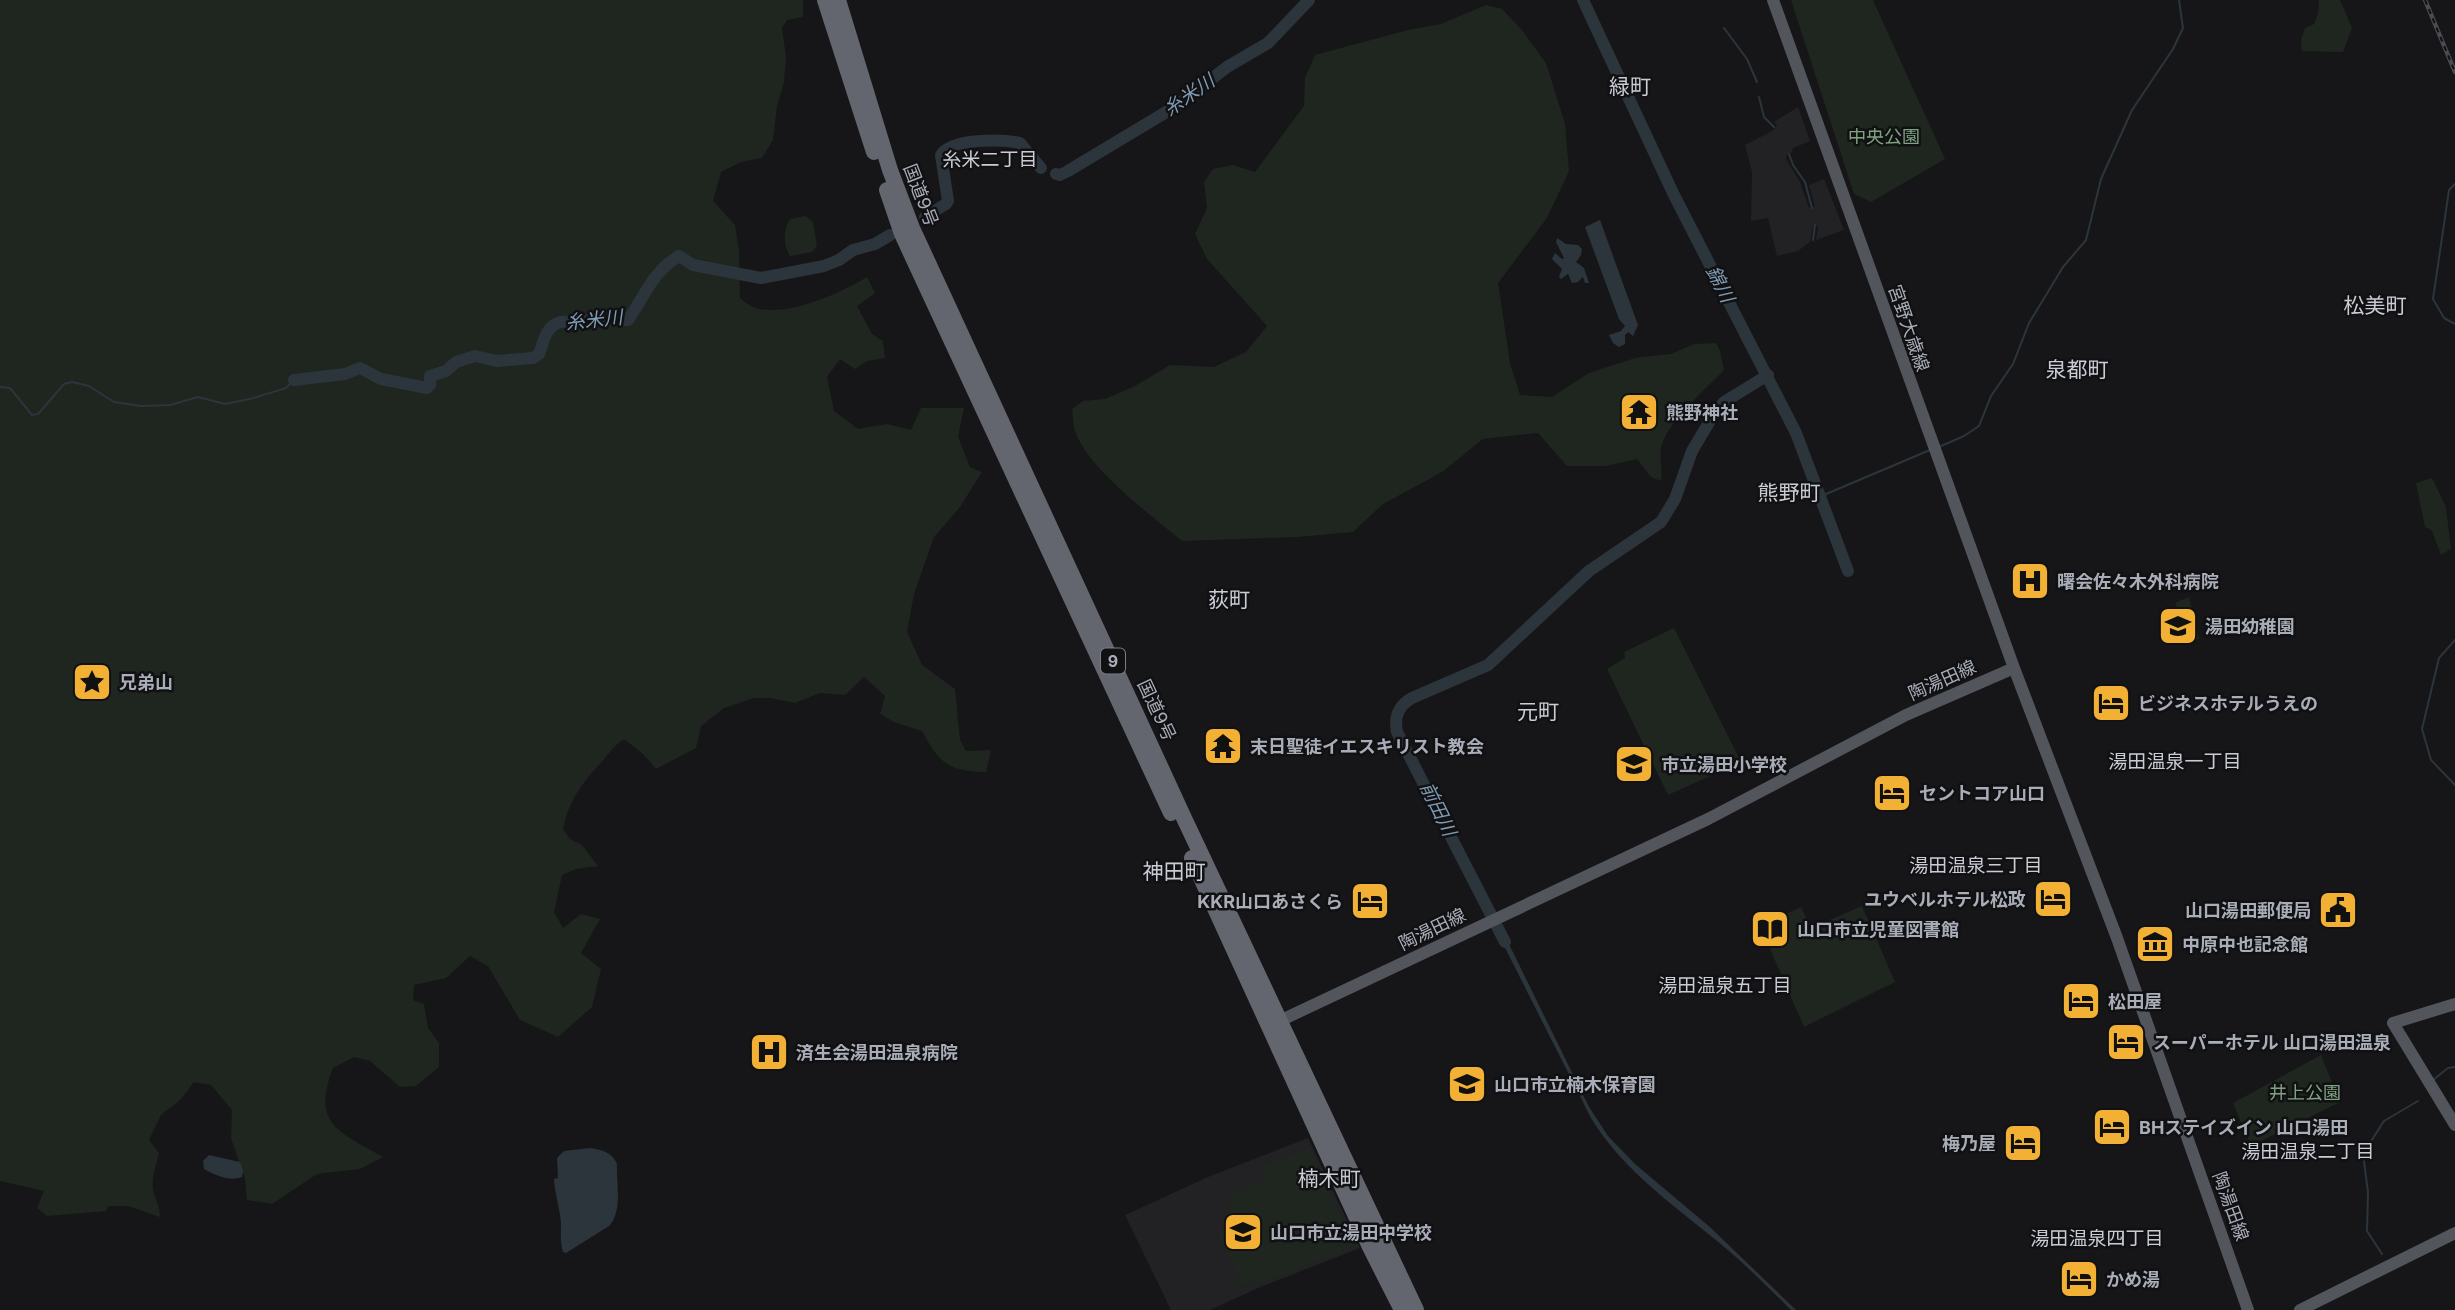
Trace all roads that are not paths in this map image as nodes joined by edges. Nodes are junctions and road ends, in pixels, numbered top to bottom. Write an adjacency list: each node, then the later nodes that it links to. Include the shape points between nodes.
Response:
1 (825, 0): 6 (highway, 国道9号 / 9, via 902,234)
2 (838, 0): 6 (highway, 国道9号 / 9, via 912,228)
3 (1773, 0): 4 (main road, 宮野大歳線)
4 (2014, 668): 6 (main road, 陶湯田線, via 1906,715 1708,819); 11 (main road, 陶湯田線, via 2117,938)
5 (2455, 1004): 7 (main road, via 2393,1023)
6 (1275, 1023): 9 (highway, 国道9号 / 9, via 1370,1247); 10 (highway, 国道9号 / 9)
7 (2455, 1125)
8 (2455, 1233): 12 (main road)
9 (1402, 1310)
10 (1416, 1310)
11 (2248, 1310)
12 (2300, 1310)

